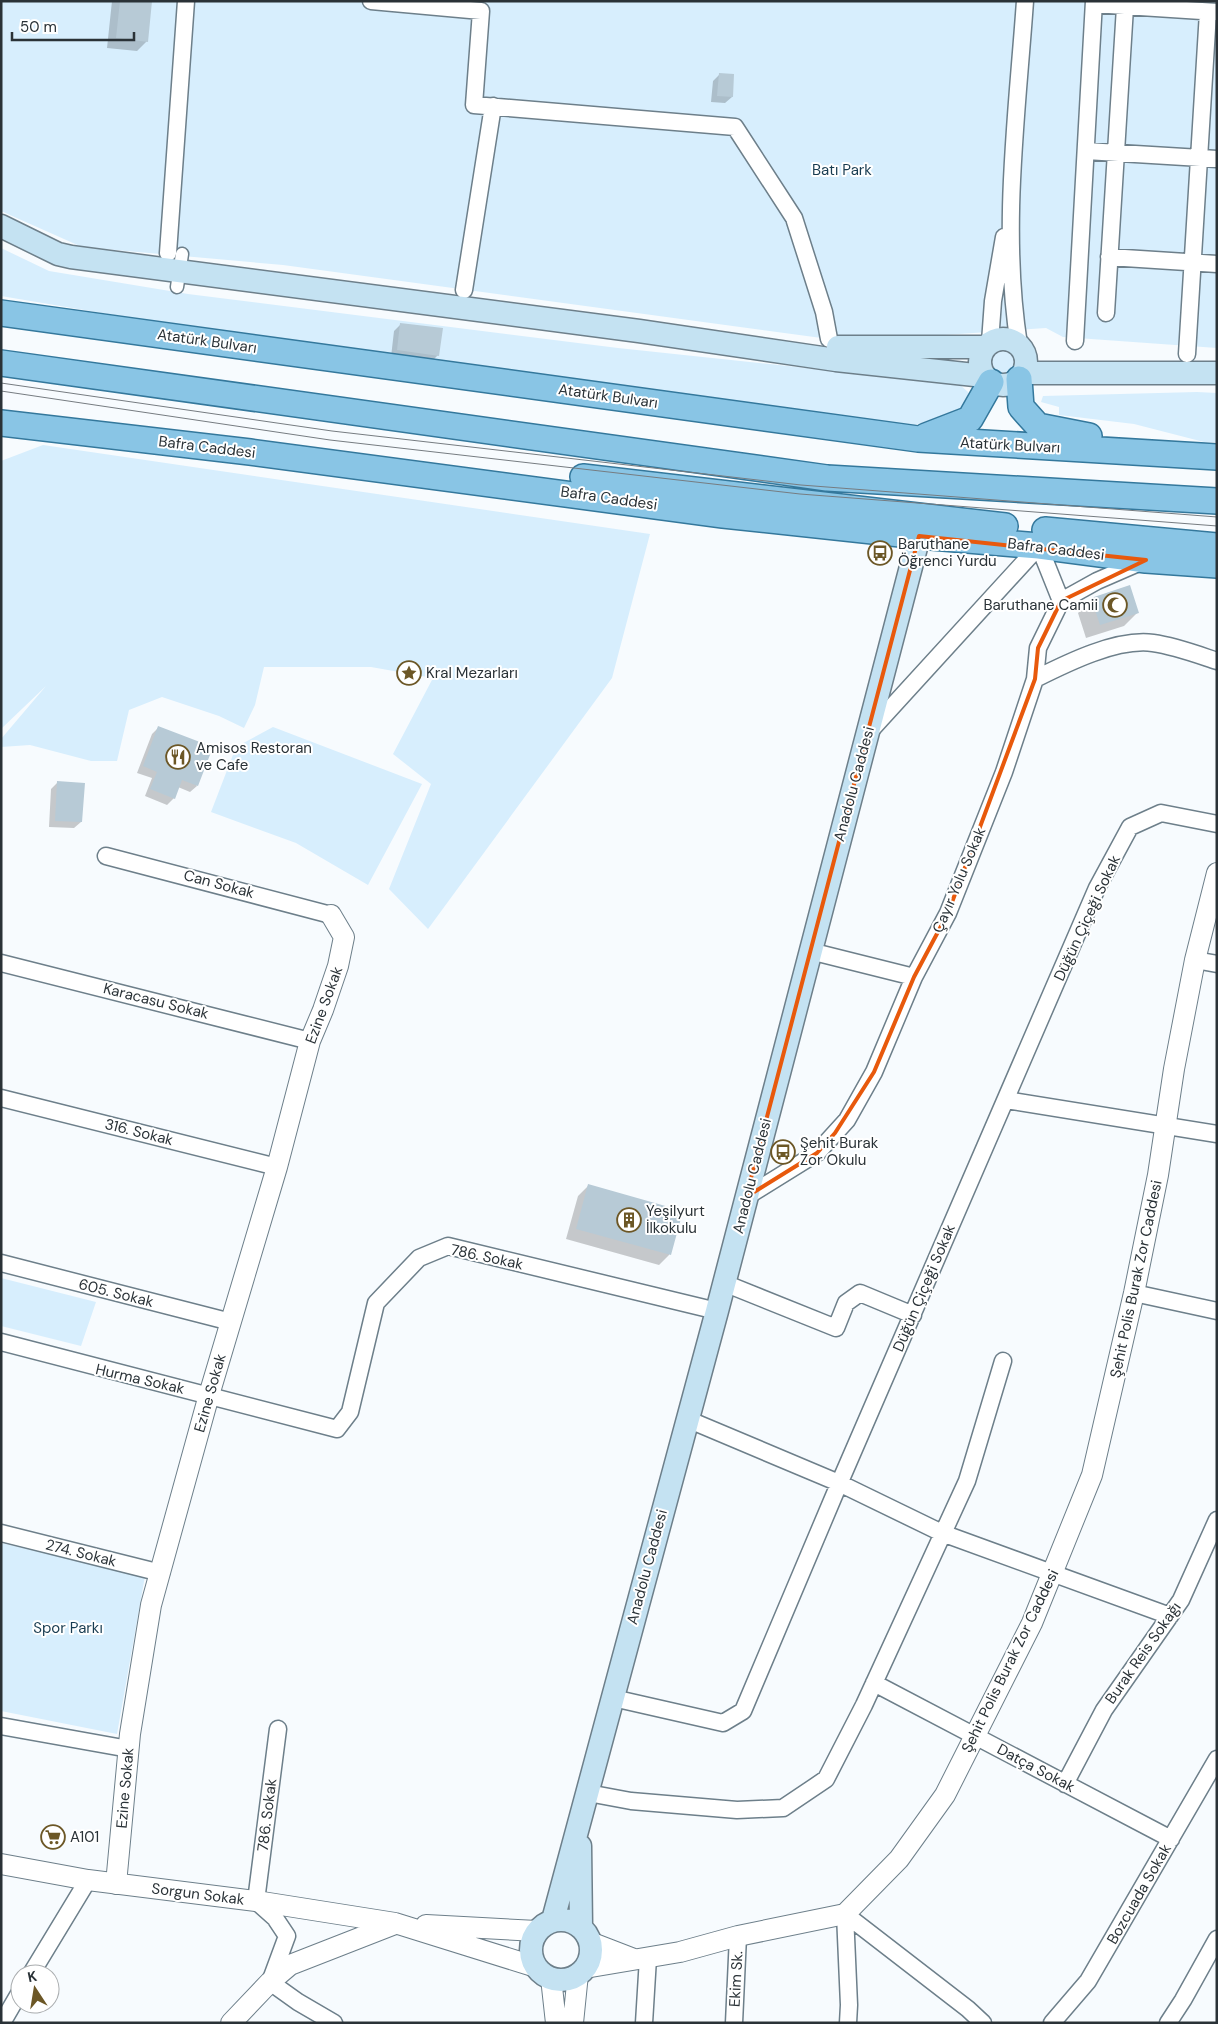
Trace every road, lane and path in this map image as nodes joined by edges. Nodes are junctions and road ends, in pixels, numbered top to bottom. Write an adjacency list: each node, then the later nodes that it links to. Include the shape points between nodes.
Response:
1 (186, 1): 18 (street)
2 (371, 1): 5 (street)
3 (1025, 1): 13 (street)
4 (1094, 3): 6 (street); 9 (street)
5 (481, 6): 8 (street, via 474,105)
6 (1125, 7): 7 (street); 10 (street)
7 (1212, 12): 11 (street)
8 (493, 106): 19 (street); 22 (street, via 735,126 794,218 824,312)
9 (1086, 151): 10 (street); 23 (street)
10 (1114, 152): 11 (street); 15 (street)
11 (1197, 158): 12 (street); 16 (street)
12 (1217, 159)
13 (1011, 210): 24 (street); 25 (street, via 1011,266)
14 (1, 226): 18 (main road, via 58,254)
15 (1109, 257): 16 (street); 21 (street)
16 (1192, 263): 17 (street); 27 (street)
17 (1217, 264)
18 (177, 266): 26 (main road)
19 (464, 290)
20 (1, 313): 35 (main road, Atatürk Bulvarı)
21 (1106, 313)
22 (829, 339)
23 (1075, 341)
24 (987, 345): 25 (main road, via 1006,339); 26 (main road); 31 (main road, via 980,361)
25 (1019, 345): 30 (main road, via 1026,359)
26 (752, 347): 31 (main road)
27 (1187, 354)
28 (1, 363): 39 (main road, via 827,478)
29 (1217, 373): 30 (main road)
30 (1021, 376): 31 (main road, via 1011,384 1001,385); 37 (main road, via 1021,407 1038,426)
31 (988, 379): 35 (main road, via 970,419)
32 (1, 408): 42 (main road, Bafra Caddesi, via 983,524)
33 (1, 422): 34 (main road, Bafra Caddesi)
34 (42, 427): 36 (main road); 40 (main road, Bafra Caddesi, via 723,515)
35 (918, 439): 37 (main road, Atatürk Bulvarı)
36 (1, 441)
37 (1187, 455): 38 (main road, Atatürk Bulvarı)
38 (1217, 457)
39 (1217, 500)
40 (919, 536): 41 (main road, Bafra Caddesi); 48 (main road, Anadolu Caddesi)
41 (1039, 546): 43 (main road, Bafra Caddesi); 45 (street); 48 (street)
42 (1217, 546)
43 (1146, 560): 44 (main road, Bafra Caddesi); 45 (street, via 1096,581)
44 (1217, 565)
45 (1061, 601): 47 (street, Çayır Yolu Sokak, via 1038,648)
46 (1217, 661): 47 (street, via 1151,642 1122,644 1068,663)
47 (1035, 679): 57 (street, Çayır Yolu Sokak, via 1004,772 948,913)
48 (868, 734): 53 (main road, Anadolu Caddesi)
49 (1217, 824): 60 (street, Düğün Çiçeği Sokak, via 1161,813 1130,827 1097,888)
50 (106, 856): 52 (street, Can Sokak)
51 (1217, 873): 54 (street, Şehit Polis Burak Zor Caddesi)
52 (331, 915): 58 (street, Ezine Sokak, via 344,937 338,966)
53 (810, 951): 57 (street); 64 (main road, Anadolu Caddesi)
54 (1195, 960): 56 (street); 61 (street, Şehit Polis Burak Zor Caddesi)
55 (1, 963): 58 (street, Karacasu Sokak)
56 (1217, 964)
57 (914, 977): 64 (street, Çayır Yolu Sokak, via 874,1072 848,1120 817,1153)
58 (310, 1040): 63 (street, Ezine Sokak)
59 (1, 1098): 63 (street, 316. Sokak)
60 (1006, 1100): 61 (street); 70 (street, Düğün Çiçeği Sokak)
61 (1165, 1126): 62 (street); 67 (street, Şehit Polis Burak Zor Caddesi)
62 (1217, 1134)
63 (277, 1167): 71 (street, Ezine Sokak)
64 (746, 1197): 66 (main road, Anadolu Caddesi)
65 (1, 1263): 71 (street, 605. Sokak)
66 (724, 1283): 68 (main road, Anadolu Caddesi); 70 (street, via 836,1328 846,1303 860,1293)
67 (1134, 1293): 69 (street); 82 (street, Şehit Polis Burak Zor Caddesi, via 1092,1475)
68 (717, 1311): 75 (main road, Anadolu Caddesi); 76 (street, 786. Sokak, via 448,1246 419,1258 376,1303 350,1412)
69 (1217, 1311)
70 (913, 1315): 77 (street, Düğün Çiçeği Sokak)
71 (231, 1322): 74 (street, Ezine Sokak)
72 (1, 1342): 74 (street, Hurma Sokak)
73 (1003, 1360): 80 (street, via 967,1481)
74 (209, 1395): 76 (street, Hurma Sokak); 81 (street, Ezine Sokak)
75 (687, 1419): 77 (street); 85 (main road, Anadolu Caddesi)
76 (337, 1429)
77 (839, 1483): 80 (street); 85 (street, Düğün Çiçeği Sokak, via 743,1711 723,1723)
78 (1217, 1520): 83 (street, Burak Reis Sokağı, via 1181,1600)
79 (1, 1533): 81 (street, 274. Sokak)
80 (942, 1533): 82 (street); 84 (street)
81 (160, 1572): 89 (street, Ezine Sokak, via 151,1605)
82 (1053, 1574): 83 (street); 88 (street, Şehit Polis Burak Zor Caddesi, via 1032,1623)
83 (1170, 1616): 91 (street, Burak Reis Sokağı, via 1104,1710)
84 (874, 1684): 88 (street, Datça Sokak); 92 (street, via 826,1779 782,1808 737,1810 631,1801)
85 (613, 1698): 92 (main road, Anadolu Caddesi)
86 (1, 1726): 89 (street)
87 (278, 1729): 98 (street, 786. Sokak)
88 (974, 1735): 91 (street, Datça Sokak); 99 (street, Şehit Polis Burak Zor Caddesi, via 945,1795 899,1859)
89 (129, 1749): 97 (street, Ezine Sokak)
90 (1217, 1759): 94 (street, Bozcuada Sokak)
91 (1065, 1784): 94 (street, Datça Sokak)
92 (588, 1793): 93 (main road, Anadolu Caddesi)
93 (580, 1815): 101 (main road); 102 (main road)
94 (1171, 1839): 120 (street, Bozcuada Sokak, via 1088,1981)
95 (1, 1864): 96 (street, Sorgun Sokak)
96 (88, 1880): 97 (street, Sorgun Sokak); 106 (street)
97 (116, 1884): 98 (street, Sorgun Sokak)
98 (256, 1901): 100 (street, Sorgun Sokak); 109 (street, via 275,1918 287,1936)
99 (845, 1914): 103 (street); 118 (street); 119 (street)
100 (395, 1924): 101 (street); 108 (street); 109 (street, via 290,1965)
101 (545, 1926): 102 (main road, via 573,1922); 108 (main road, via 531,1949)
102 (586, 1935): 105 (street); 107 (main road, via 589,1960)
103 (738, 1936): 105 (street); 117 (street, Ekim Sk.)
104 (1217, 1940): 121 (street)
105 (642, 1959): 107 (street); 116 (street)
106 (37, 1964)
107 (582, 1971): 108 (main road, via 560,1980); 115 (street)
108 (544, 1972): 114 (street)
109 (270, 1982): 112 (street); 113 (street)
110 (10, 2009): 111 (street)
111 (2, 2023)
112 (232, 2023)
113 (334, 2023)
114 (556, 2023)
115 (573, 2023)
116 (644, 2023)
117 (734, 2023)
118 (848, 2023)
119 (983, 2023)
120 (1052, 2023)
121 (1168, 2023)

